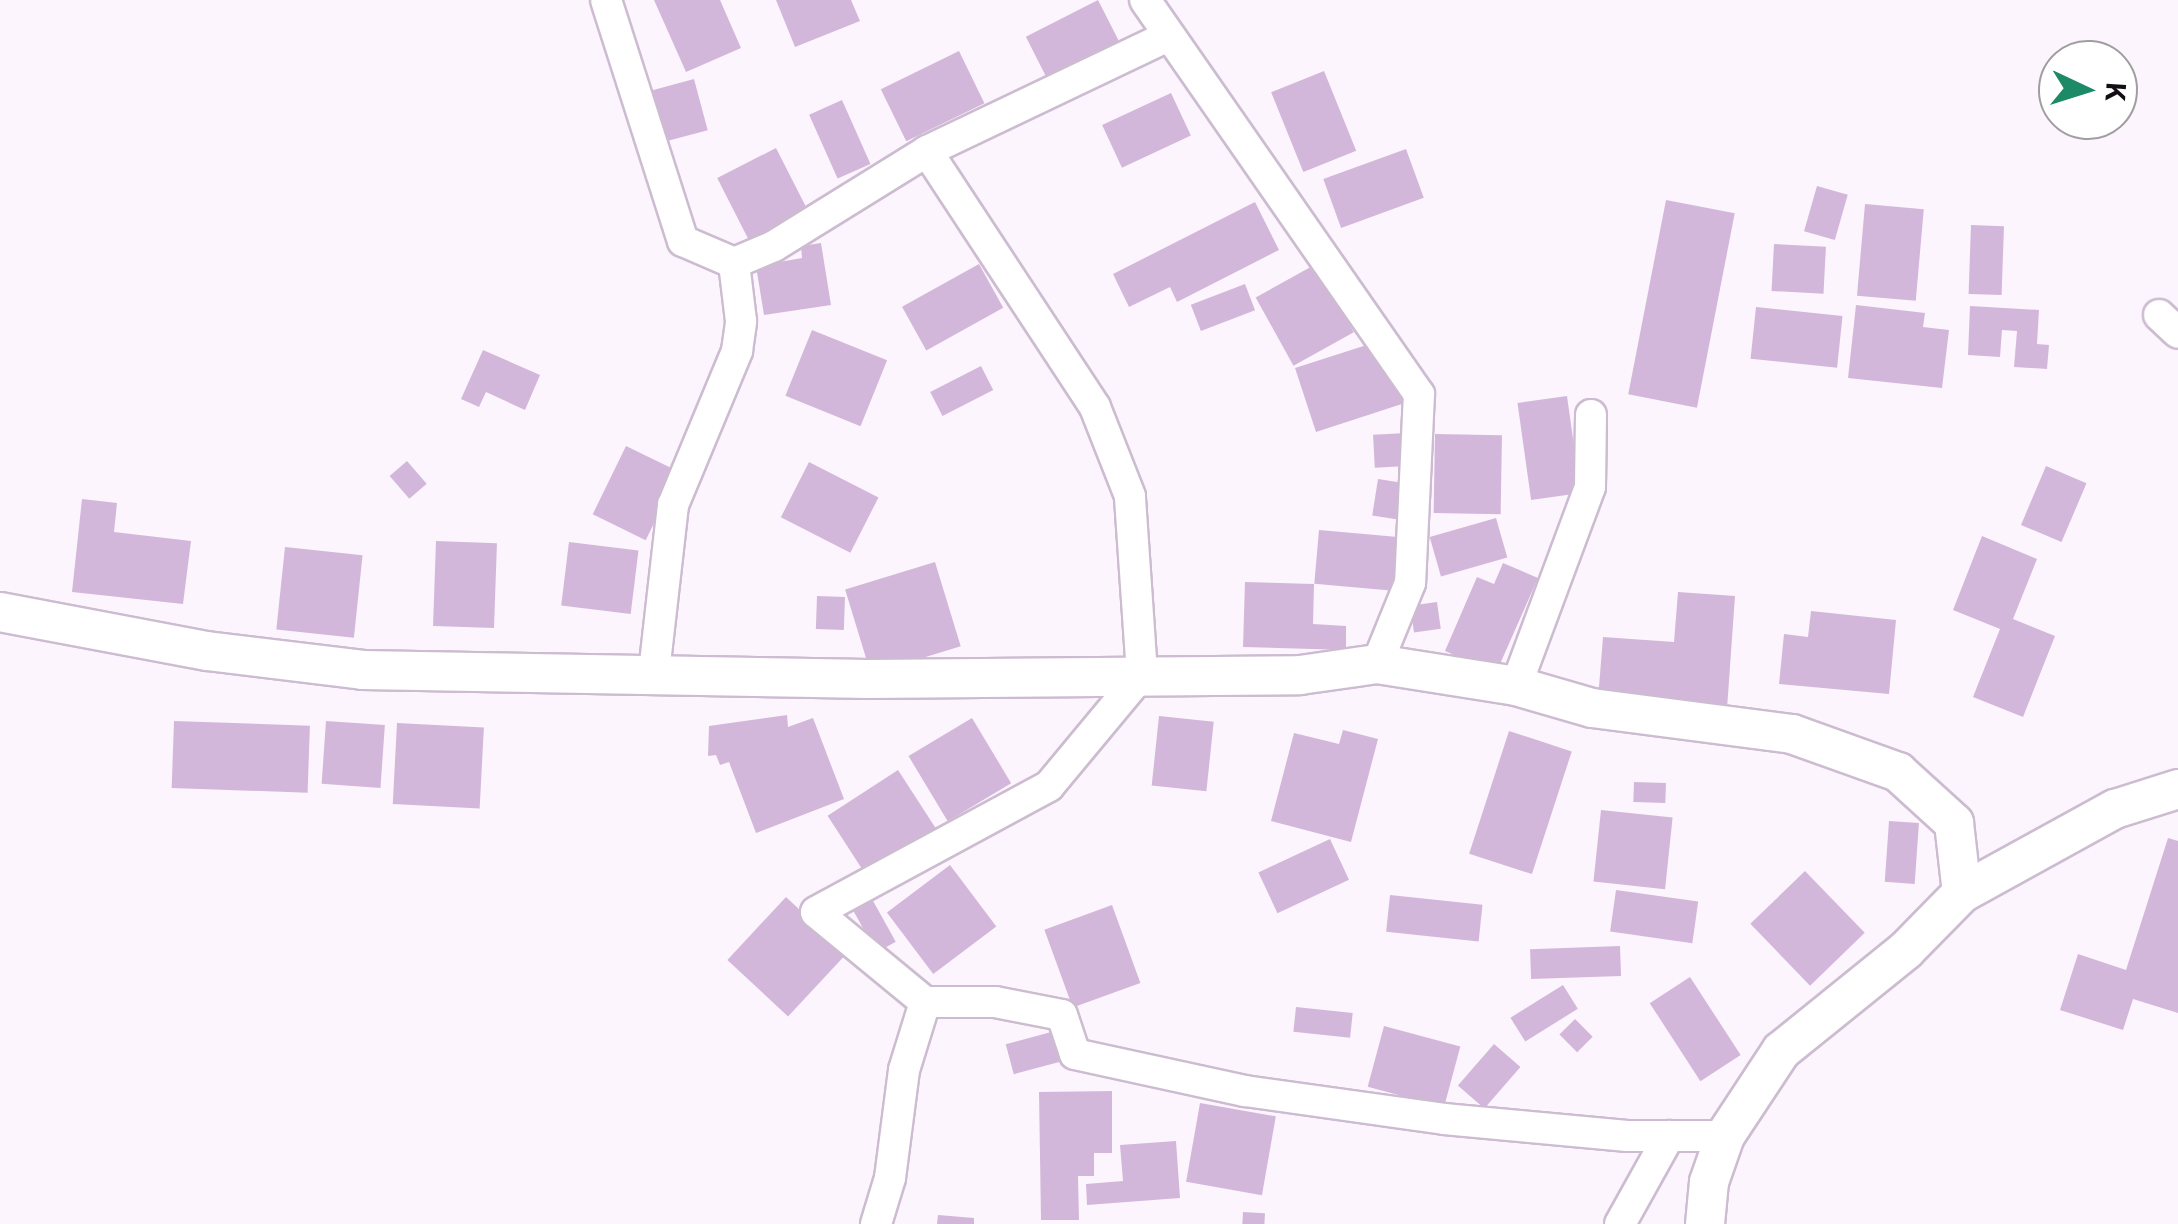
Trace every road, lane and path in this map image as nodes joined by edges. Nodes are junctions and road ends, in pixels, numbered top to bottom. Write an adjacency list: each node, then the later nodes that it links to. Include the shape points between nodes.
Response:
1 (606, 0): 5 (street, via 682,241)
2 (1146, 0): 3 (street)
3 (1166, 37): 4 (street); 8 (street, via 1419,394 1410,583)
4 (927, 150): 5 (street, via 774,246); 10 (street, via 1096,407 1130,496)
5 (734, 263): 9 (street, via 742,321 737,351 673,505)
6 (1591, 415): 11 (street, via 1590,487)
7 (0, 612): 9 (street, via 364,670)
8 (1377, 664): 10 (street, via 1300,675); 11 (street)
9 (654, 672): 10 (street, via 868,679)
10 (1142, 674): 14 (street, via 1049,786 816,912)
11 (1516, 686): 13 (street, via 1592,708 1792,734 1898,772 1954,823)
12 (2178, 790): 13 (street, via 2115,809)
13 (1962, 893): 16 (street, via 1906,950 1780,1051)
14 (925, 1002): 15 (street, via 995,1002 1062,1014 1075,1054 1245,1090 1444,1119); 17 (street, via 904,1070 890,1178)
15 (1669, 1136): 16 (street); 18 (street)
16 (1725, 1136): 19 (street, via 1708,1182)
17 (876, 1224)
18 (1620, 1224)
19 (1704, 1224)

